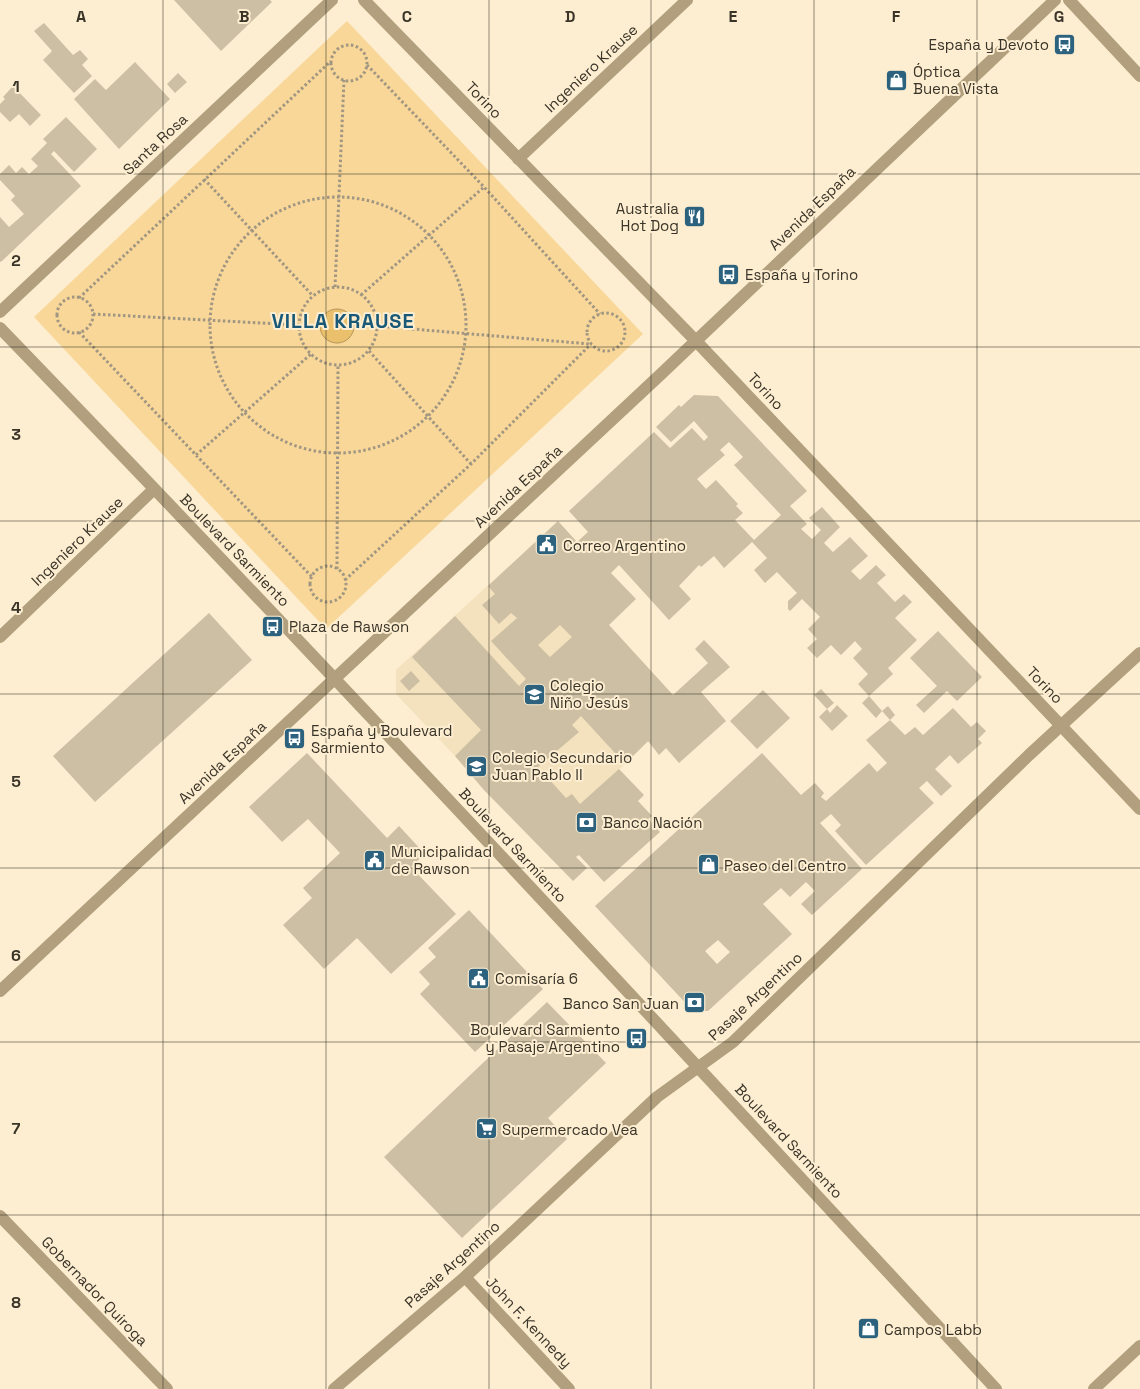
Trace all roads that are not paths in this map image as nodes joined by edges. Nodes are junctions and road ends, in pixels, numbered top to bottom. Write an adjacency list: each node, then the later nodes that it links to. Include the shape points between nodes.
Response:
1 (332, 0): 8 (street, Santa Rosa)
2 (364, 0): 7 (street, Torino)
3 (687, 0): 7 (street, Ingeniero Krause)
4 (1054, 0): 10 (street, Avenida España)
5 (1069, 0): 6 (street)
6 (1140, 76)
7 (518, 160): 10 (street, Torino)
8 (0, 312)
9 (0, 328): 11 (street, Boulevard Sarmiento)
10 (696, 341): 14 (street, Avenida España); 15 (street, Torino)
11 (154, 489): 12 (street, Ingeniero Krause); 14 (street, Boulevard Sarmiento)
12 (0, 637)
13 (1140, 653): 15 (street, Pasaje Argentino)
14 (334, 679): 17 (street, Avenida España); 18 (street, Boulevard Sarmiento)
15 (1061, 725): 16 (street, Torino); 18 (street, Pasaje Argentino, via 733,1042)
16 (1140, 809)
17 (0, 992)
18 (698, 1067): 20 (street, Pasaje Argentino, via 657,1097); 25 (street, Boulevard Sarmiento)
19 (0, 1216): 22 (street, Gobernador Quiroga)
20 (465, 1277): 23 (street, Pasaje Argentino); 24 (street, John F. Kennedy)
21 (1140, 1346): 26 (street)
22 (167, 1389)
23 (334, 1389)
24 (569, 1389)
25 (996, 1389)
26 (1094, 1389)

